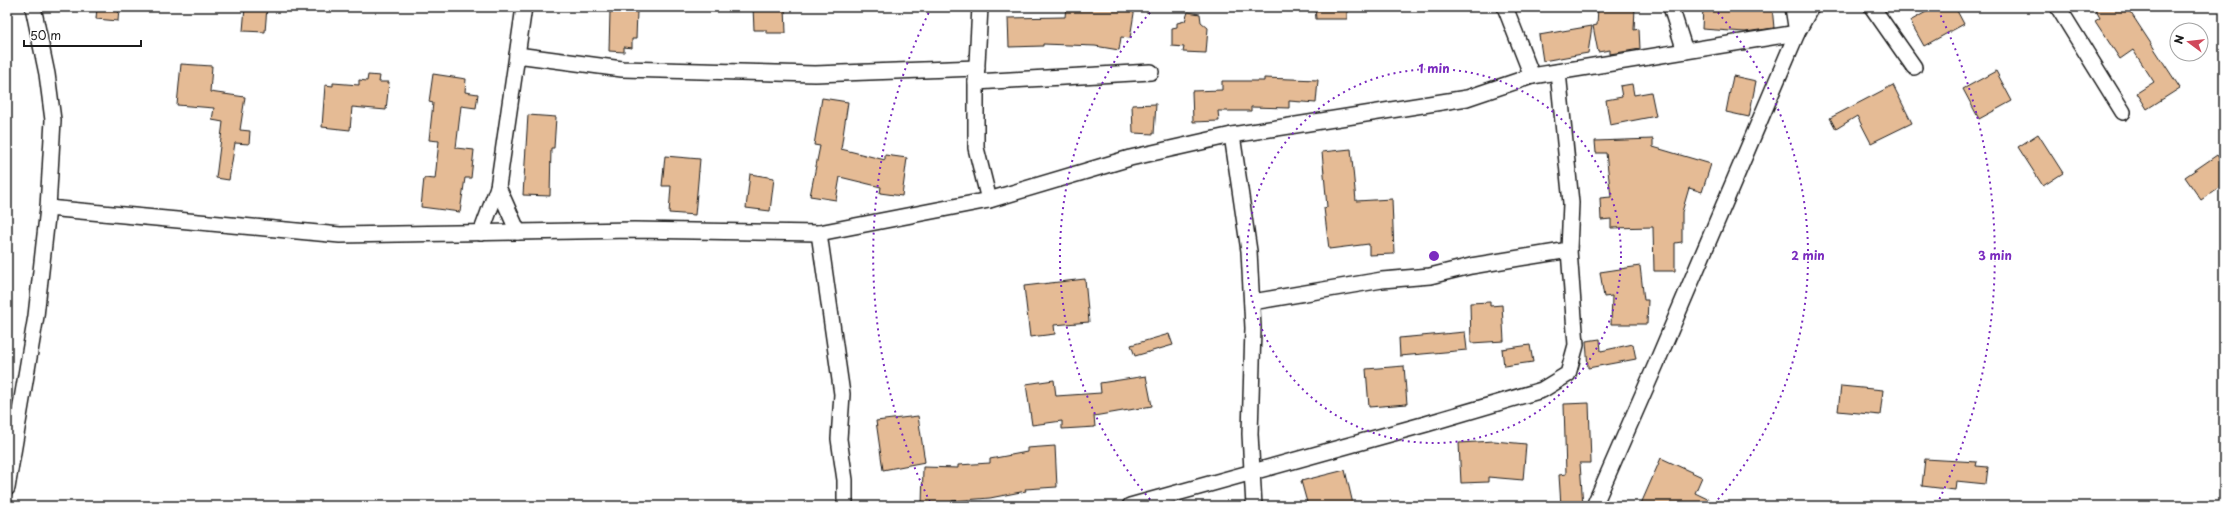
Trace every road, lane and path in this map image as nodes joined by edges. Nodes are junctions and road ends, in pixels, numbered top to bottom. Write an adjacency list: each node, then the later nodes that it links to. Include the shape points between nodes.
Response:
1 (33, 7): 22 (street, via 48,74 53,120)
2 (524, 7): 12 (street)
3 (980, 7): 16 (street)
4 (1505, 7): 17 (street)
5 (1671, 7): 11 (street)
6 (1793, 7): 10 (street)
7 (1811, 7): 10 (street)
8 (1872, 7): 13 (street)
9 (2058, 7): 18 (street)
10 (1797, 33): 11 (street); 33 (street)
11 (1686, 51): 15 (street)
12 (517, 55): 16 (street, via 622,69); 20 (street)
13 (1914, 67)
14 (1151, 72): 16 (street)
15 (1558, 72): 17 (street); 26 (street, via 1570,203)
16 (976, 75): 21 (street, via 976,148)
17 (1532, 76): 19 (street, via 1467,98)
18 (2123, 112)
19 (1232, 135): 21 (street, via 1130,158); 27 (street, via 1249,251)
20 (498, 188): 23 (street); 24 (street)
21 (989, 200): 25 (street)
22 (48, 208): 24 (street, via 340,235); 29 (street, via 36,316)
23 (518, 232): 24 (street); 25 (street, via 634,230)
24 (481, 233)
25 (819, 233): 30 (street, via 842,394 839,439 845,480)
26 (1569, 250): 27 (street, via 1470,266 1430,276 1382,280); 28 (street, via 1576,345 1568,374 1542,390)
27 (1252, 302): 28 (street)
28 (1252, 471): 31 (street); 32 (street)
29 (7, 488)
30 (845, 506)
31 (1130, 506)
32 (1254, 506)
33 (1594, 506)

